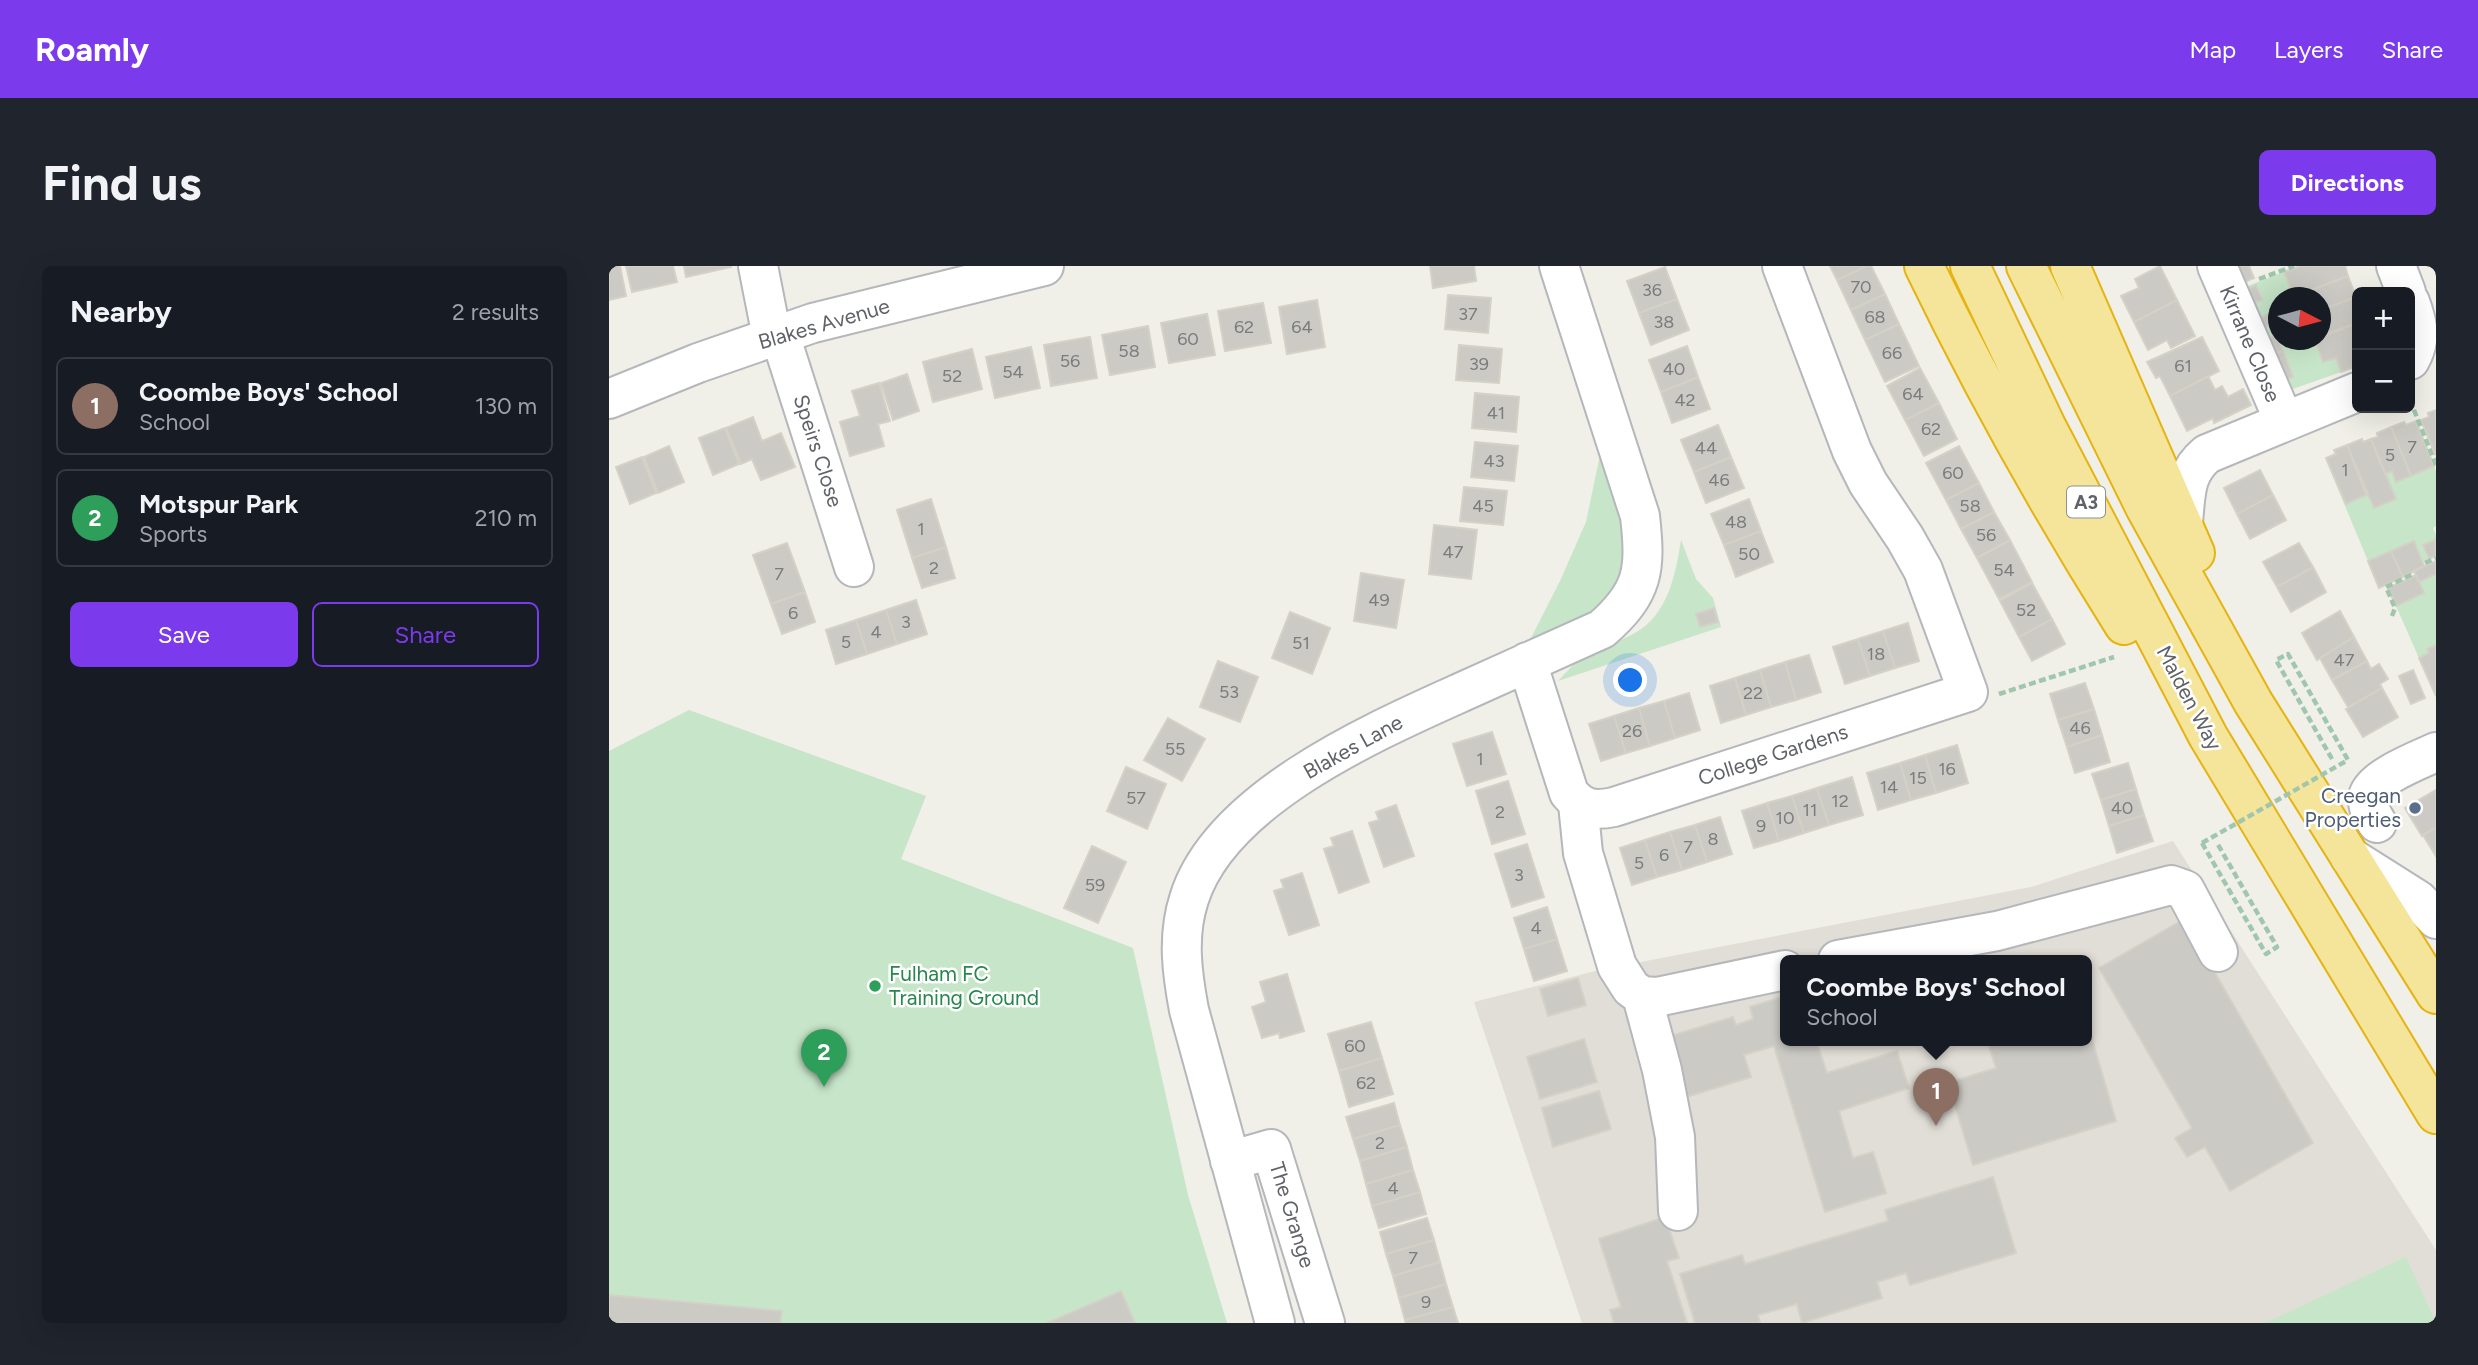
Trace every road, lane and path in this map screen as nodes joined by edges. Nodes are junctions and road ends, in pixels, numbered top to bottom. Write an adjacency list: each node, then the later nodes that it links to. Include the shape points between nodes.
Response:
1 (758, 266): 15 (street, Speirs Close)
2 (1044, 266): 15 (street, Blakes Avenue)
3 (1559, 266): 29 (street, Blakes Lane, via 1640,516 1644,551 1638,586 1622,611 1602,629)
4 (1781, 266): 30 (street, via 1852,451 1923,570)
5 (1924, 266): 32 (highway, via 2074,546 2144,656)
6 (1970, 266): 32 (highway, Malden Way / A3, via 2046,426)
7 (2027, 266): 31 (highway, A3, via 2145,507)
8 (2070, 266): 22 (highway)
9 (2217, 266): 20 (street, Kirrane Close)
10 (2294, 266): 12 (path)
11 (2396, 266): 13 (street)
12 (2252, 282)
13 (2404, 287)
14 (2415, 316): 16 (street)
15 (776, 336): 18 (street, Blakes Avenue); 25 (street, Speirs Close)
16 (2415, 347)
17 (2352, 394): 20 (street)
18 (609, 399)
19 (2415, 412): 21 (path)
20 (2284, 421): 22 (street, via 2196,463 2186,489)
21 (2436, 465)
22 (2183, 522): 31 (highway)
23 (2436, 558): 24 (path)
24 (2425, 563)
25 (854, 567)
26 (2413, 574): 27 (path, via 2386,587 2395,608)
27 (2392, 616)
28 (2116, 656): 30 (path, via 1988,697)
29 (1527, 662): 35 (street, via 1563,778); 46 (street, Blakes Lane, via 1331,756 1260,806 1205,863 1189,899 1181,936 1182,970)
30 (1968, 692): 35 (street, College Gardens, via 1614,807 1598,810)
31 (2253, 702): 38 (highway, A3)
32 (2208, 736): 45 (highway, Malden Way / A3)
33 (2428, 756): 36 (street, via 2375,783 2368,807)
34 (2332, 759): 37 (path, bridge, via 2276,660 2288,654 2348,760 2202,843 2266,954 2277,947)
35 (1578, 804): 44 (street, via 1583,853 1617,966 1624,980)
36 (2377, 823)
37 (2217, 843)
38 (2350, 857): 39 (street, via 2418,900); 43 (highway, A3)
39 (2436, 919)
40 (2218, 952): 41 (street, via 2185,890 2171,885 1997,931)
41 (1865, 955)
42 (1780, 971): 44 (street, via 1657,997)
43 (2436, 994)
44 (1642, 996): 47 (street, via 1675,1137)
45 (2436, 1114)
46 (1230, 1161): 48 (street, Blakes Lane); 49 (street, The Grange, via 1271,1149)
47 (1678, 1211)
48 (1275, 1323)
49 (1325, 1323)

